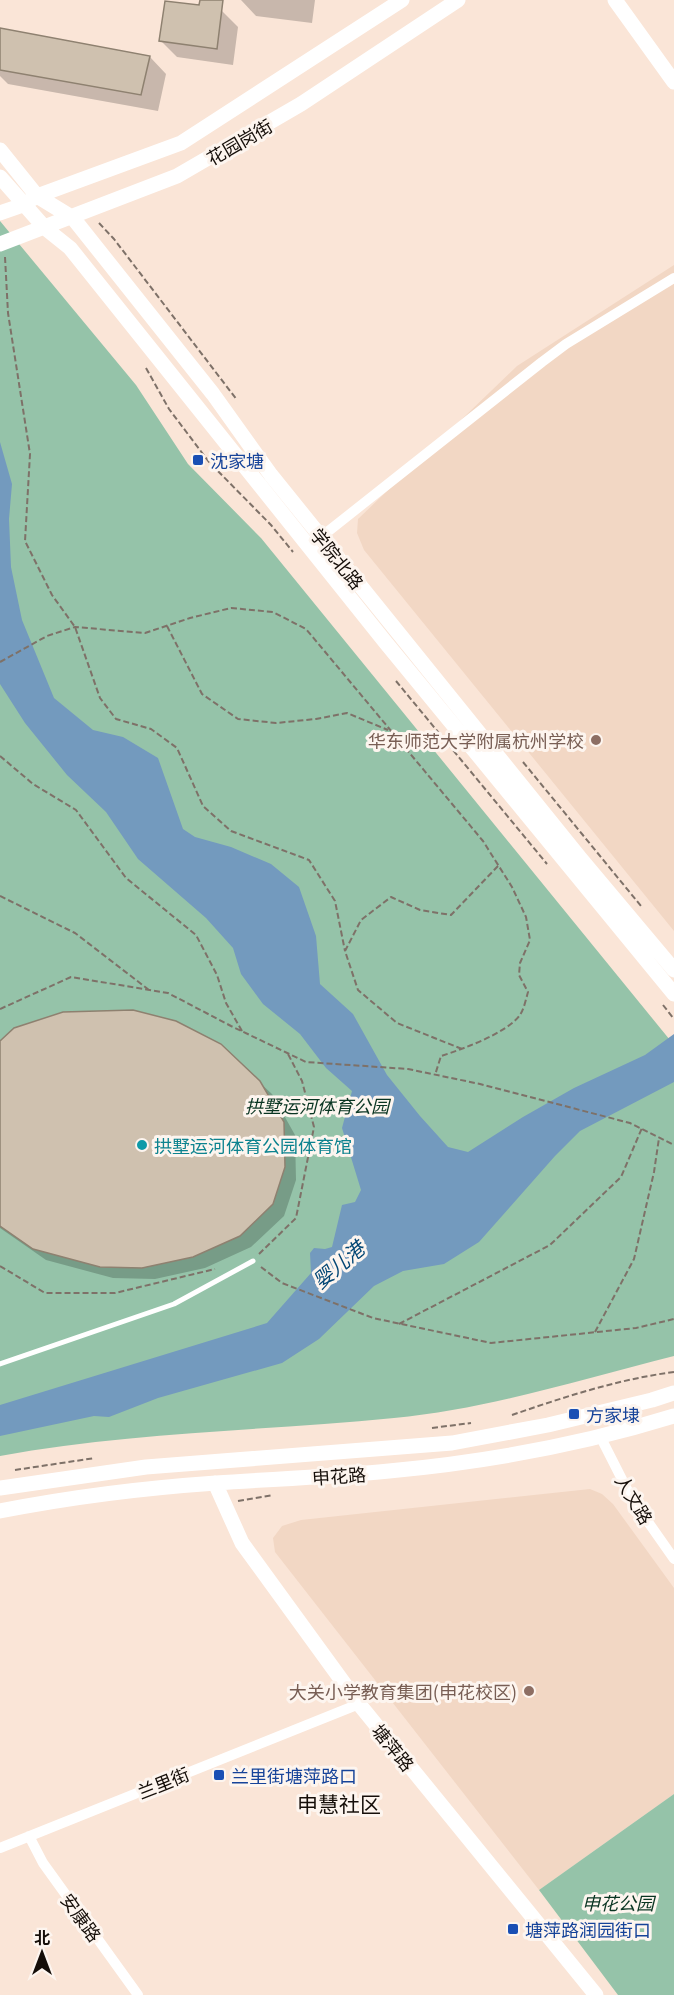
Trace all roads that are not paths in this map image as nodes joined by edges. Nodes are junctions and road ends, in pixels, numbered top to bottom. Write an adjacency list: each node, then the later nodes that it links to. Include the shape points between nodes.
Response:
1 (402, 0): 7 (main road, 花园岗街, via 181,143)
2 (458, 0): 10 (main road, 花园岗街, via 301,104 177,176)
3 (615, 0): 4 (main road)
4 (674, 82)
5 (0, 150): 7 (main road, 学院北路)
6 (0, 177): 8 (main road, 学院北路)
7 (37, 196): 8 (main road, 花园岗街); 10 (main road, 学院北路)
8 (22, 205): 9 (main road, 花园岗街); 11 (main road, 学院北路)
9 (0, 213)
10 (73, 218): 11 (main road, 花园岗街); 14 (main road, 学院北路)
11 (45, 228): 12 (main road, 花园岗街); 16 (main road, 学院北路, via 70,248 386,644)
12 (2, 244)
13 (674, 278): 14 (street, via 542,362)
14 (321, 537): 15 (main road, 学院北路)
15 (674, 970)
16 (674, 994)
17 (253, 1261): 18 (lane, via 174,1304)
18 (0, 1364)
19 (674, 1393): 23 (main road, 申花路, via 548,1425 452,1443 146,1467)
20 (674, 1416): 21 (main road, 申花路)
21 (600, 1436): 22 (main road, 申花路, via 551,1448 389,1472); 25 (street, 人文路, via 632,1499)
22 (215, 1483): 24 (main road, 申花路); 26 (main road, 塘萍路, via 242,1543)
23 (0, 1488)
24 (0, 1511)
25 (674, 1559)
26 (359, 1704): 27 (street, 兰里街); 30 (main road, 塘萍路)
27 (29, 1836): 28 (street, 兰里街); 29 (street, 安康路, via 43,1863)
28 (0, 1848)
29 (138, 1995)
30 (596, 1995)

